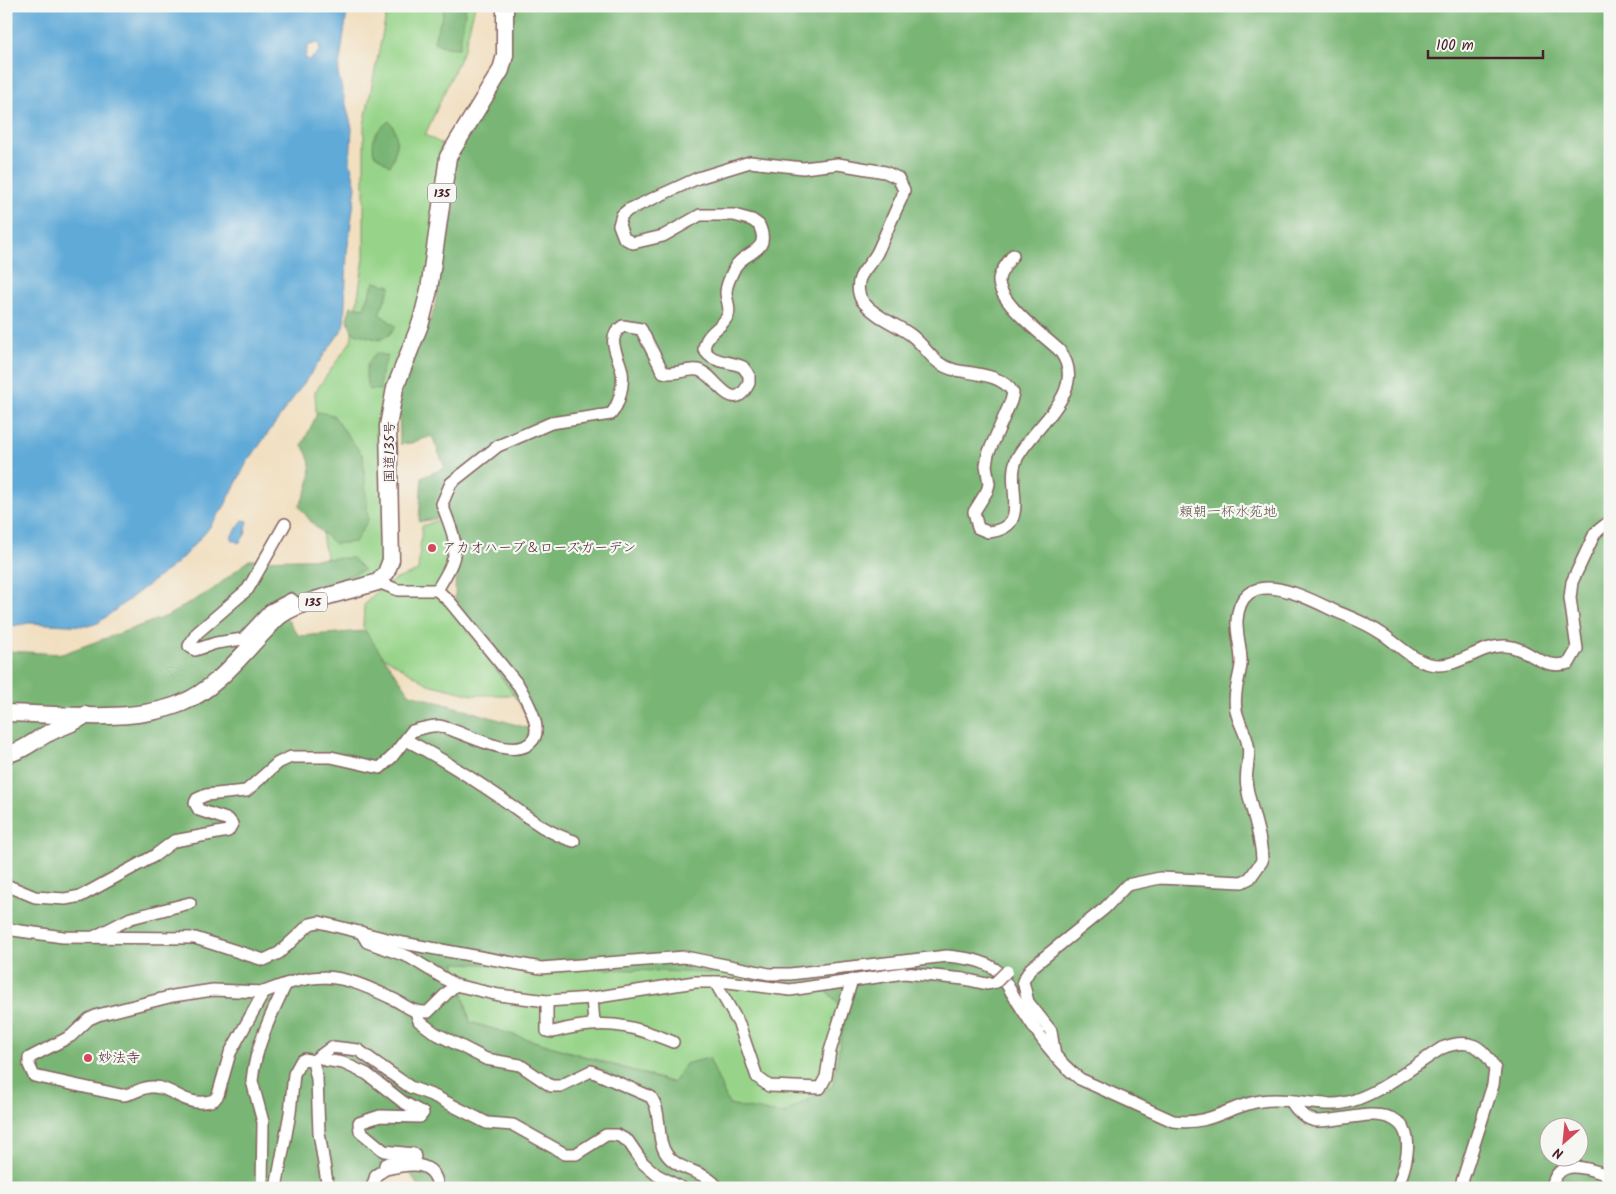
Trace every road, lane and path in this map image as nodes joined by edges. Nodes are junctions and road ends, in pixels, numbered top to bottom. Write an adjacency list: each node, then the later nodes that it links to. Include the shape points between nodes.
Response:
1 (505, 6): 5 (highway, 国道135号 / 135, via 505,55 501,70 448,157 429,290 421,322 395,388 388,426 391,560)
2 (1013, 255): 6 (street, via 999,282 1004,298 1059,350 1070,371 1062,399 1015,463 1012,482 1016,505 1014,518 1006,527 988,532 978,528 974,512 989,484 988,454 1011,401 1011,389 1005,383 975,372 956,370 935,362 912,336 888,323 859,295 860,278 877,253 902,197 904,190 898,178 885,172 838,164 812,168 750,162 698,178 628,210 622,215 619,225 624,238 634,243 663,236 700,215 734,215 759,225 762,243 736,266 726,289 727,317 710,333 704,349 717,360 743,367 750,383 740,394 726,395 701,371 671,375 663,372 641,329 624,326 617,330 612,343 622,381 618,404 611,414 551,423 498,446 451,483 442,504 456,539 453,562)
3 (1610, 521): 29 (street, via 1595,533 1572,582 1570,598 1577,649 1569,663 1560,666 1549,665 1517,648 1506,646 1436,666 1418,660 1377,630 1288,589 1267,588 1247,596 1240,606 1237,620 1241,664 1234,696 1248,745 1250,757 1246,784 1262,860 1250,878 1242,882 1148,878 1127,885 1105,908 1031,968 1022,981 1028,1002 1051,1031)
4 (285, 524): 7 (street, via 248,589 197,633 189,646 199,650 243,638 270,610 291,599)
5 (378, 582): 6 (street, via 398,590); 7 (highway, 135)
6 (436, 590): 10 (street, via 450,602 519,686 536,730 534,738 522,749 498,746 437,726 412,731)
7 (299, 607): 9 (highway, 135, via 281,615 233,664 204,690 184,702 163,710 120,717)
8 (6, 713): 9 (highway, 135)
9 (85, 715): 11 (highway, via 49,732 19,752)
10 (406, 740): 12 (street, via 441,758 557,836); 13 (street, via 380,768 331,757 291,757 278,763 246,791 201,797 196,803 199,810 229,820 232,824 228,831 174,841 154,856 81,896 42,898)
11 (6, 754)
12 (574, 841)
13 (6, 885)
14 (190, 903): 17 (street, via 131,918)
15 (6, 929): 17 (street, via 44,936)
16 (361, 932): 17 (street, via 319,922 310,924 279,953 264,960 195,938); 22 (street, via 367,942 409,957); 29 (street, via 540,968 686,957 769,974 790,974 947,956 967,958 997,970)
17 (93, 938)
18 (1007, 971): 19 (street, bridge, via 996,982 987,984 904,973)
19 (852, 980): 20 (street, via 790,990); 20 (street, via 830,1051 826,1077 820,1088 769,1086 757,1078 739,1024)
20 (714, 982): 24 (street, via 694,982)
21 (286, 984): 23 (street); 26 (street, via 300,979 332,976 391,997); 34 (street, via 252,1074 264,1132)
22 (455, 985): 25 (street, via 499,996); 26 (street, via 428,1012)
23 (264, 992): 23 (street, via 230,1053 218,1095 208,1102 184,1100 150,1087 127,1096 121,1095 34,1076 29,1065 30,1058 71,1036 98,1015 173,996 213,990)
24 (592, 998): 25 (street); 27 (street)
25 (547, 1001): 27 (street, via 547,1031)
26 (416, 1012): 41 (street, via 419,1021 435,1033 486,1059 520,1065 551,1086 560,1086 591,1071 650,1097 656,1104 666,1154 682,1167 710,1179)
27 (594, 1023): 28 (street, via 647,1032)
28 (673, 1042)
29 (1055, 1056): 31 (street, via 1080,1079 1173,1121 1203,1122 1262,1100)
30 (316, 1058): 32 (street, via 343,1063 367,1074 423,1113 420,1117 380,1116 359,1123 360,1131 384,1151 414,1154 415,1157 399,1158 385,1165); 35 (street, via 301,1061 294,1074); 36 (street, via 319,1133); 40 (street, via 332,1046 358,1050 410,1087 487,1123 513,1125 566,1154 576,1154 606,1135 617,1135 628,1141 643,1163 657,1175)
31 (1291, 1101): 42 (street, via 1296,1111 1316,1121 1370,1115 1395,1120 1408,1138 1408,1150); 43 (street, via 1332,1104 1358,1100 1442,1048 1455,1043 1470,1043 1482,1050 1495,1069 1493,1085)
32 (382, 1171): 37 (street, via 376,1175); 38 (street); 39 (street, via 423,1165 434,1174)
33 (1610, 1176): 44 (street, via 1583,1167 1570,1167 1554,1179)
34 (262, 1188)
35 (276, 1188)
36 (328, 1188)
37 (372, 1188)
38 (380, 1188)
39 (438, 1188)
40 (682, 1188)
41 (718, 1188)
42 (1397, 1188)
43 (1460, 1188)
44 (1552, 1188)

